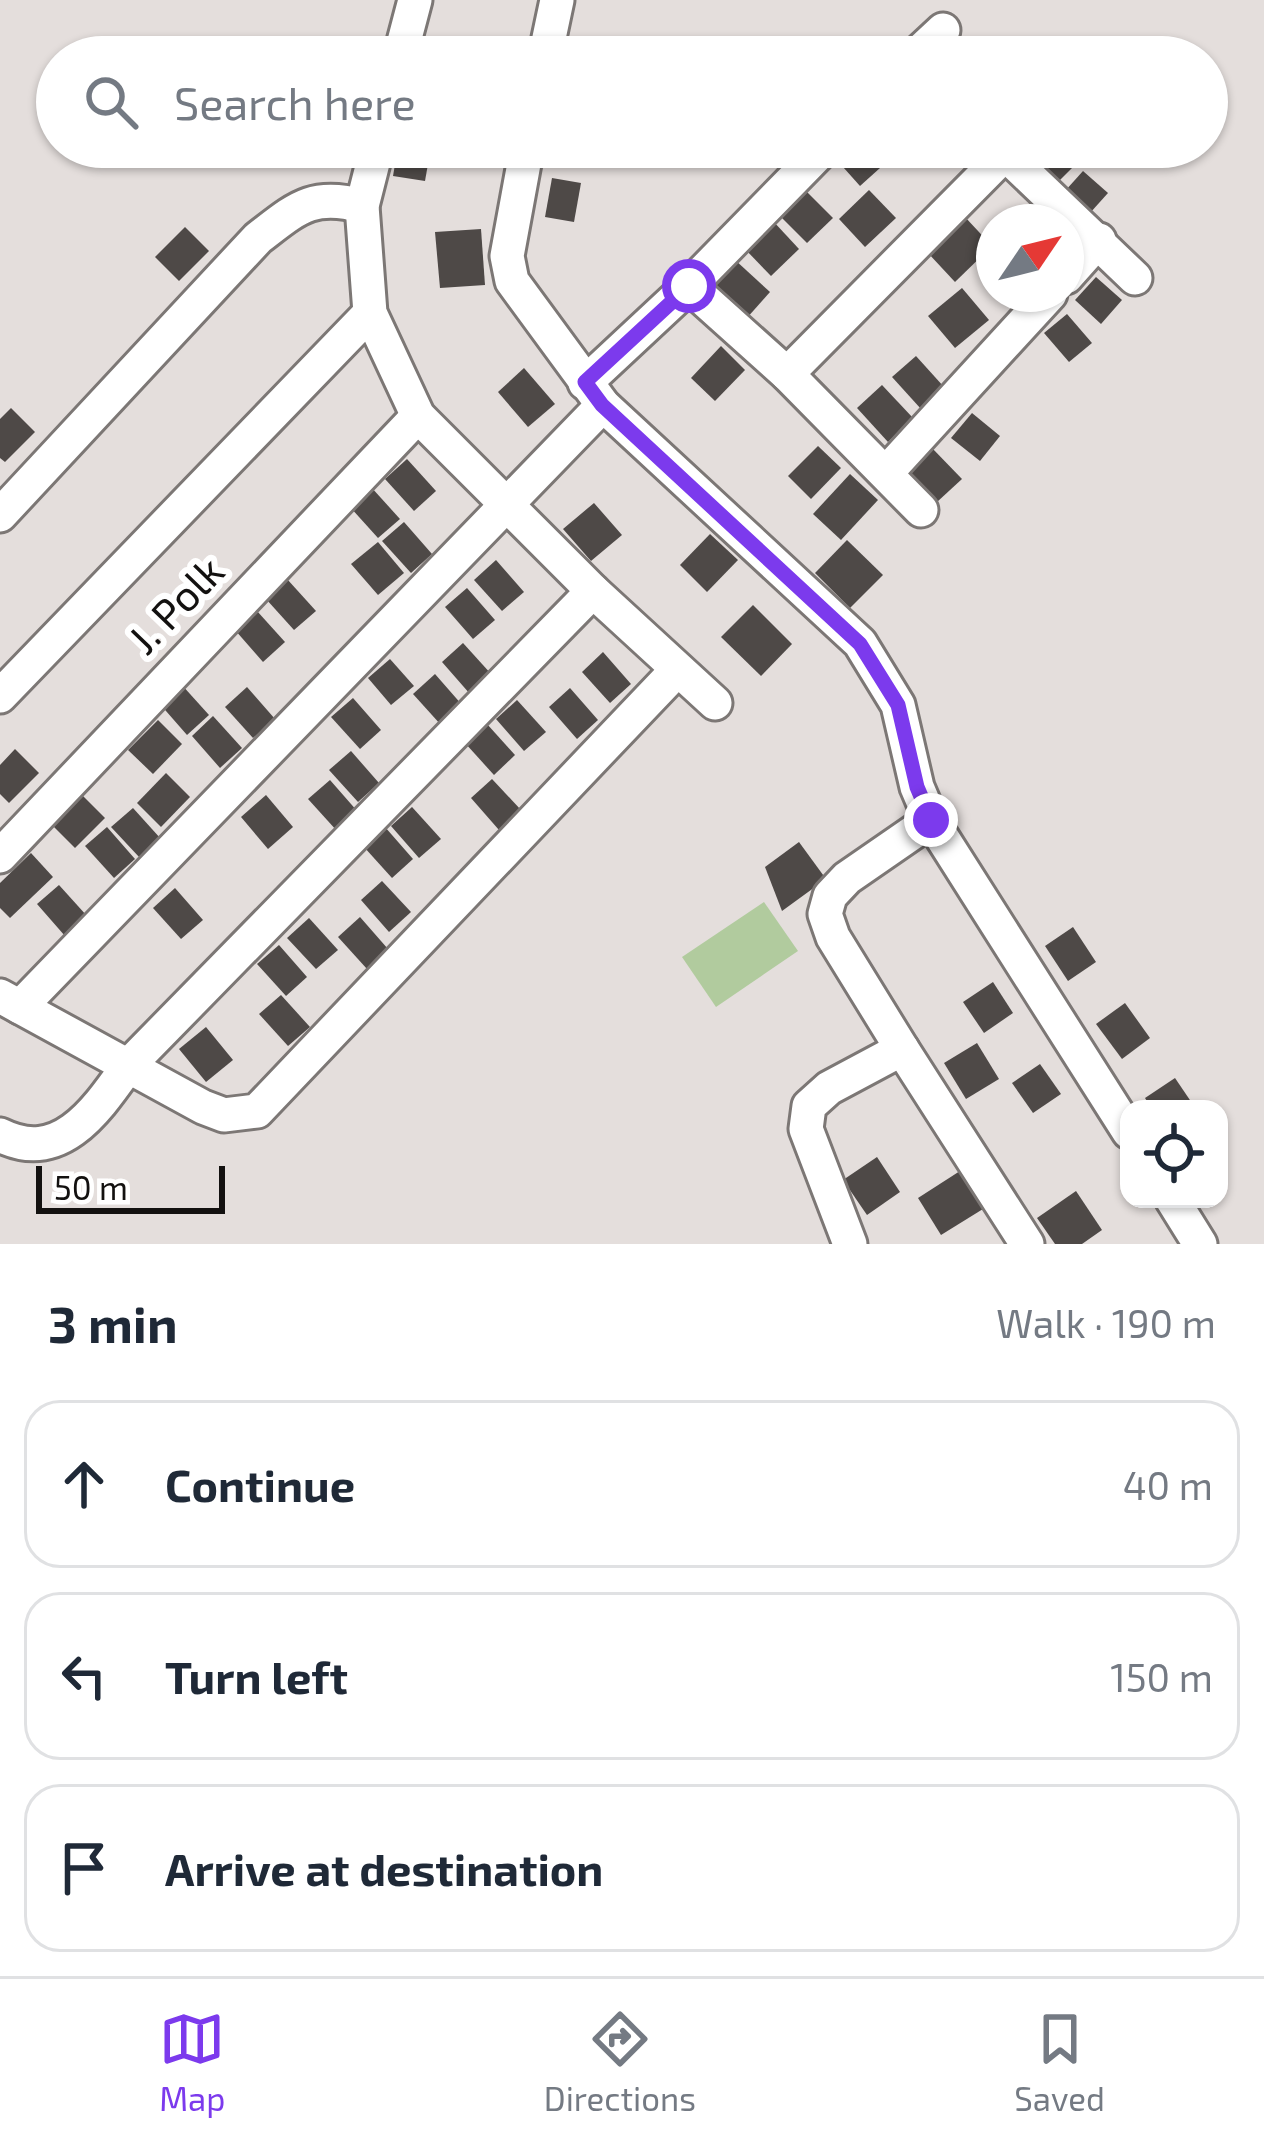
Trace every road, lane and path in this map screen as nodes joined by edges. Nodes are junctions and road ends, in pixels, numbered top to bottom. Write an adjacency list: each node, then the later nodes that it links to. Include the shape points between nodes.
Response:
1 (415, 0): 4 (street)
2 (557, 0): 5 (street)
3 (944, 30): 6 (street)
4 (406, 36)
5 (549, 36)
6 (937, 36)
7 (372, 168): 12 (street)
8 (523, 168): 20 (street, via 507,256 512,281)
9 (804, 168): 16 (street)
10 (984, 168): 19 (street)
11 (1020, 168): 13 (street)
12 (362, 206): 18 (street); 25 (street, via 304,203 258,238)
13 (1099, 241): 14 (street); 15 (street)
14 (1084, 257)
15 (1136, 278)
16 (689, 286): 19 (street); 20 (street)
17 (1034, 312): 22 (street)
18 (370, 313): 21 (street); 28 (street)
19 (787, 374): 22 (street)
20 (594, 394): 23 (street); 30 (street, via 860,644 898,705)
21 (418, 416): 23 (street); 31 (street, J. Polk)
22 (886, 473): 24 (street)
23 (504, 505): 26 (street); 32 (street)
24 (921, 510)
25 (0, 515)
26 (593, 591): 27 (street); 34 (street)
27 (677, 670): 29 (street); 34 (street, via 257,1111 202,1107)
28 (0, 696)
29 (715, 703)
30 (931, 820): 33 (street, via 847,878 825,914); 35 (street)
31 (0, 856)
32 (10, 1001): 34 (street)
33 (902, 1048): 38 (street, via 809,1106 806,1129); 39 (street)
34 (128, 1066): 36 (street, via 94,1110 52,1144 34,1147)
35 (1120, 1118)
36 (0, 1135)
37 (1178, 1208): 40 (street)
38 (850, 1244)
39 (1028, 1244)
40 (1200, 1244)

